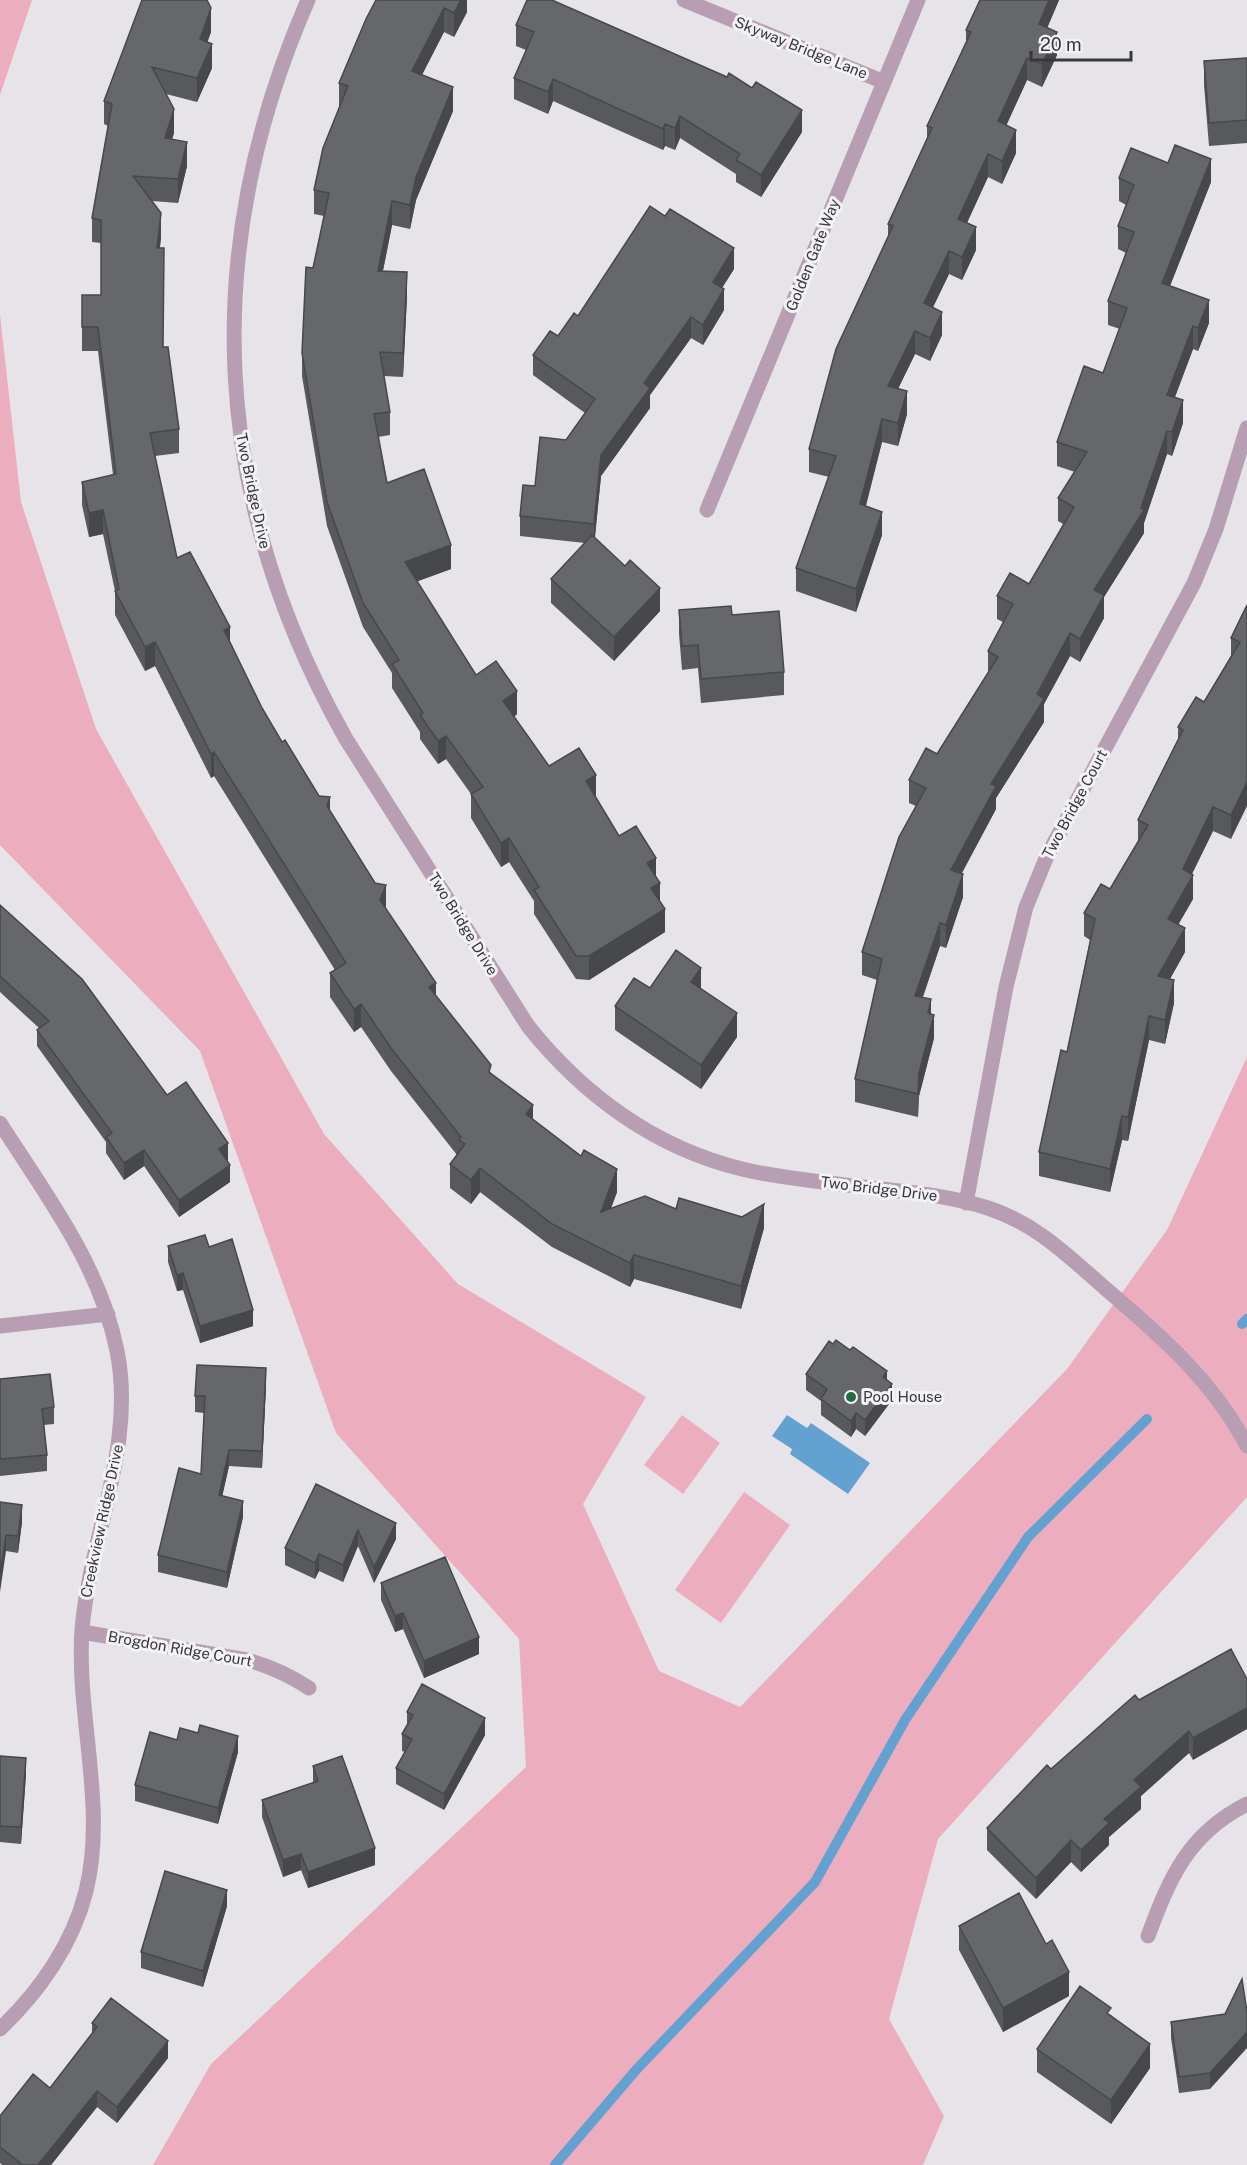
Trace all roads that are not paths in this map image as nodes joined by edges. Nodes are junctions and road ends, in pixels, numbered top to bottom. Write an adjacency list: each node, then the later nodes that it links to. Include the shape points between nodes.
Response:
1 (308, 0): 8 (street, Two Bridge Drive, via 260,132 239,239 234,343 237,412 255,515 285,615 328,709 528,1026 558,1063 593,1095 652,1134 718,1162 776,1176)
2 (684, 0): 4 (street, Skyway Bridge Lane)
3 (918, 0): 4 (street, Golden Gate Way)
4 (884, 82): 6 (street, Golden Gate Way)
5 (1247, 428): 8 (street, Two Bridge Court, via 1216,529 1194,583 1047,856 1026,907 1010,966)
6 (707, 510)
7 (0, 1123): 9 (street, Creekview Ridge Drive, via 95,1278)
8 (966, 1203): 11 (street, Two Bridge Drive, via 1031,1227 1150,1326 1219,1401)
9 (108, 1314): 10 (street); 12 (street, Creekview Ridge Drive, via 121,1380 120,1431)
10 (0, 1326)
11 (1247, 1446)
12 (82, 1632): 13 (street, Brogdon Ridge Court, via 247,1660 287,1674); 16 (street, Creekview Ridge Drive, via 82,1703 93,1814 87,1890 79,1917 47,1974)
13 (309, 1688)
14 (1247, 1804): 15 (street, via 1214,1824 1191,1847 1171,1880)
15 (1148, 1936)
16 (0, 2030)

